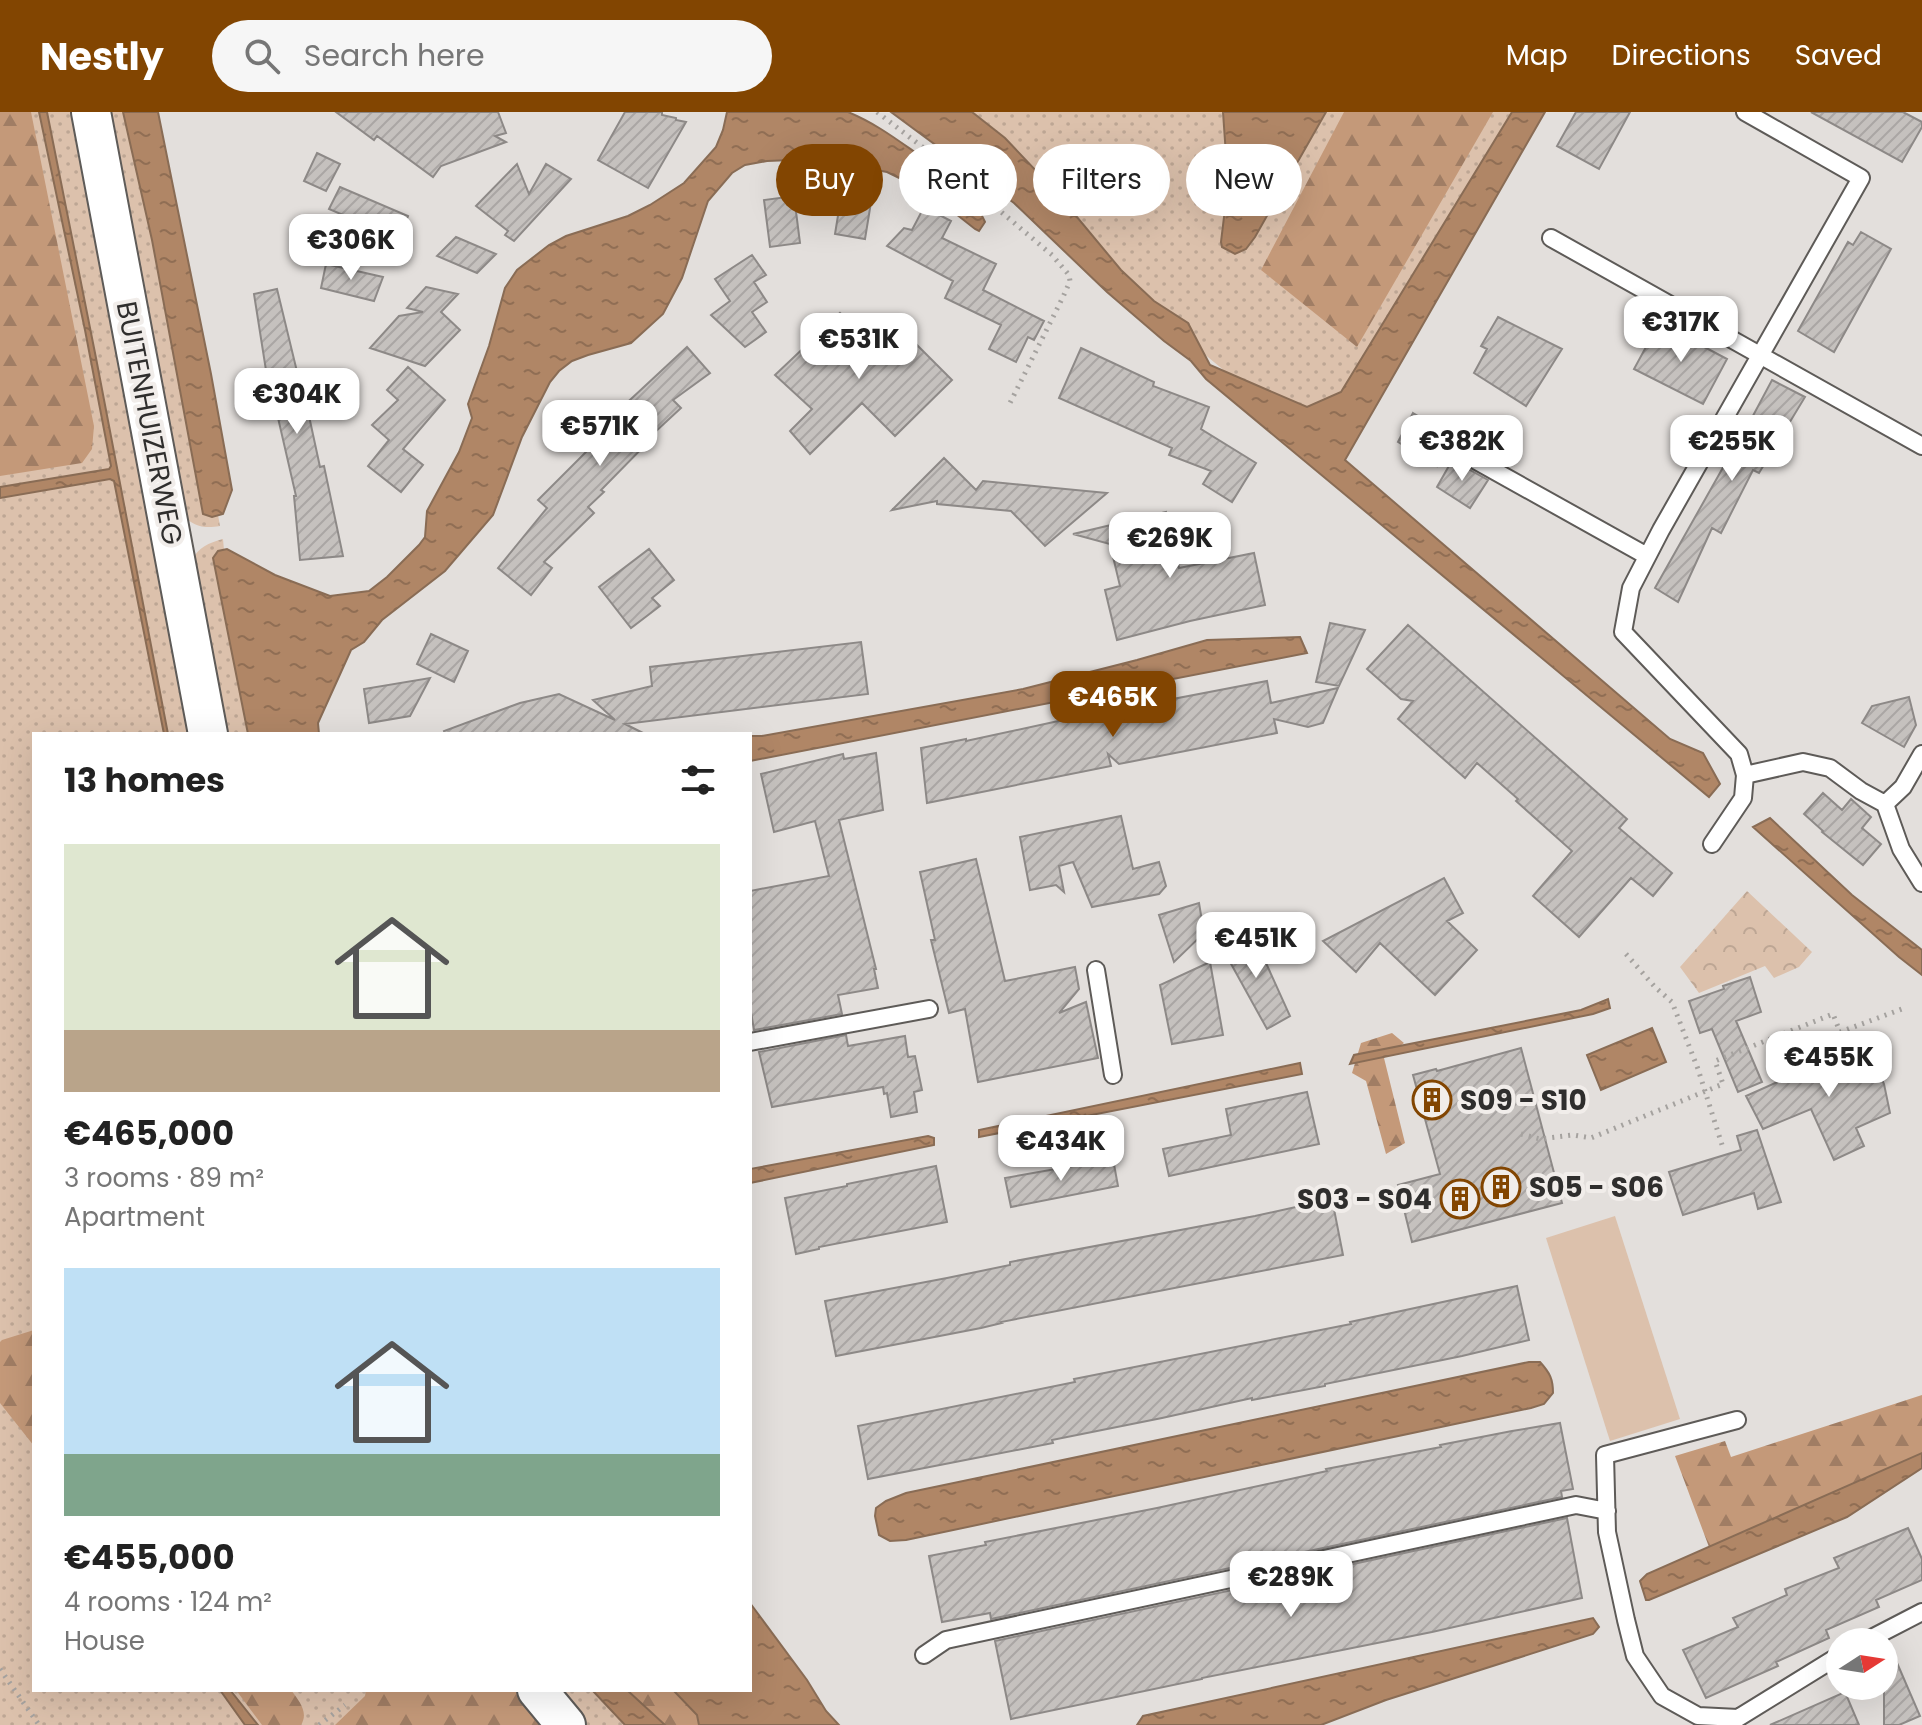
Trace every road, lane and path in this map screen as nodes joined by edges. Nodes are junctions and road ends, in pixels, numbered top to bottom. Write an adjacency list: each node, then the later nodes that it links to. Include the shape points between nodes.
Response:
1 (91, 112): 10 (street, BUITENHUIZERWEG)
2 (877, 112): 6 (path, via 999,209 1069,275)
3 (1745, 112): 5 (lane, via 1861,178)
4 (1551, 238): 5 (lane)
5 (1760, 356): 7 (lane); 9 (lane)
6 (1010, 403)
7 (1922, 446)
8 (1466, 455): 9 (lane)
9 (1647, 556): 12 (lane, via 1631,588 1623,632 1739,754)
10 (208, 732)
11 (1922, 754): 13 (lane, via 1903,787)
12 (1745, 775): 13 (lane, via 1803,762 1830,768); 14 (lane, via 1743,798)
13 (1885, 804): 15 (lane, via 1901,849)
14 (1712, 844)
15 (1922, 883)
16 (1626, 954): 22 (path, via 1672,1002)
17 (1096, 970): 21 (lane)
18 (929, 1009): 20 (lane)
19 (1902, 1009): 22 (path, via 1840,1032 1833,1014 1715,1061 1723,1084)
20 (752, 1042)
21 (1113, 1075)
22 (1705, 1092): 23 (path, via 1591,1138); 24 (path)
23 (1521, 1134)
24 (1723, 1148)
25 (1737, 1420): 26 (lane, via 1605,1455)
26 (1607, 1511): 29 (lane, via 1576,1505 946,1640); 30 (lane, via 1635,1656 1662,1696 1698,1716 1738,1718)
27 (1922, 1612): 28 (lane)
28 (1891, 1628)
29 (924, 1655)
30 (1826, 1664)
31 (0, 1669): 34 (path)
32 (539, 1692): 36 (street)
33 (345, 1705): 35 (path)
34 (39, 1725)
35 (319, 1725)
36 (566, 1725)

